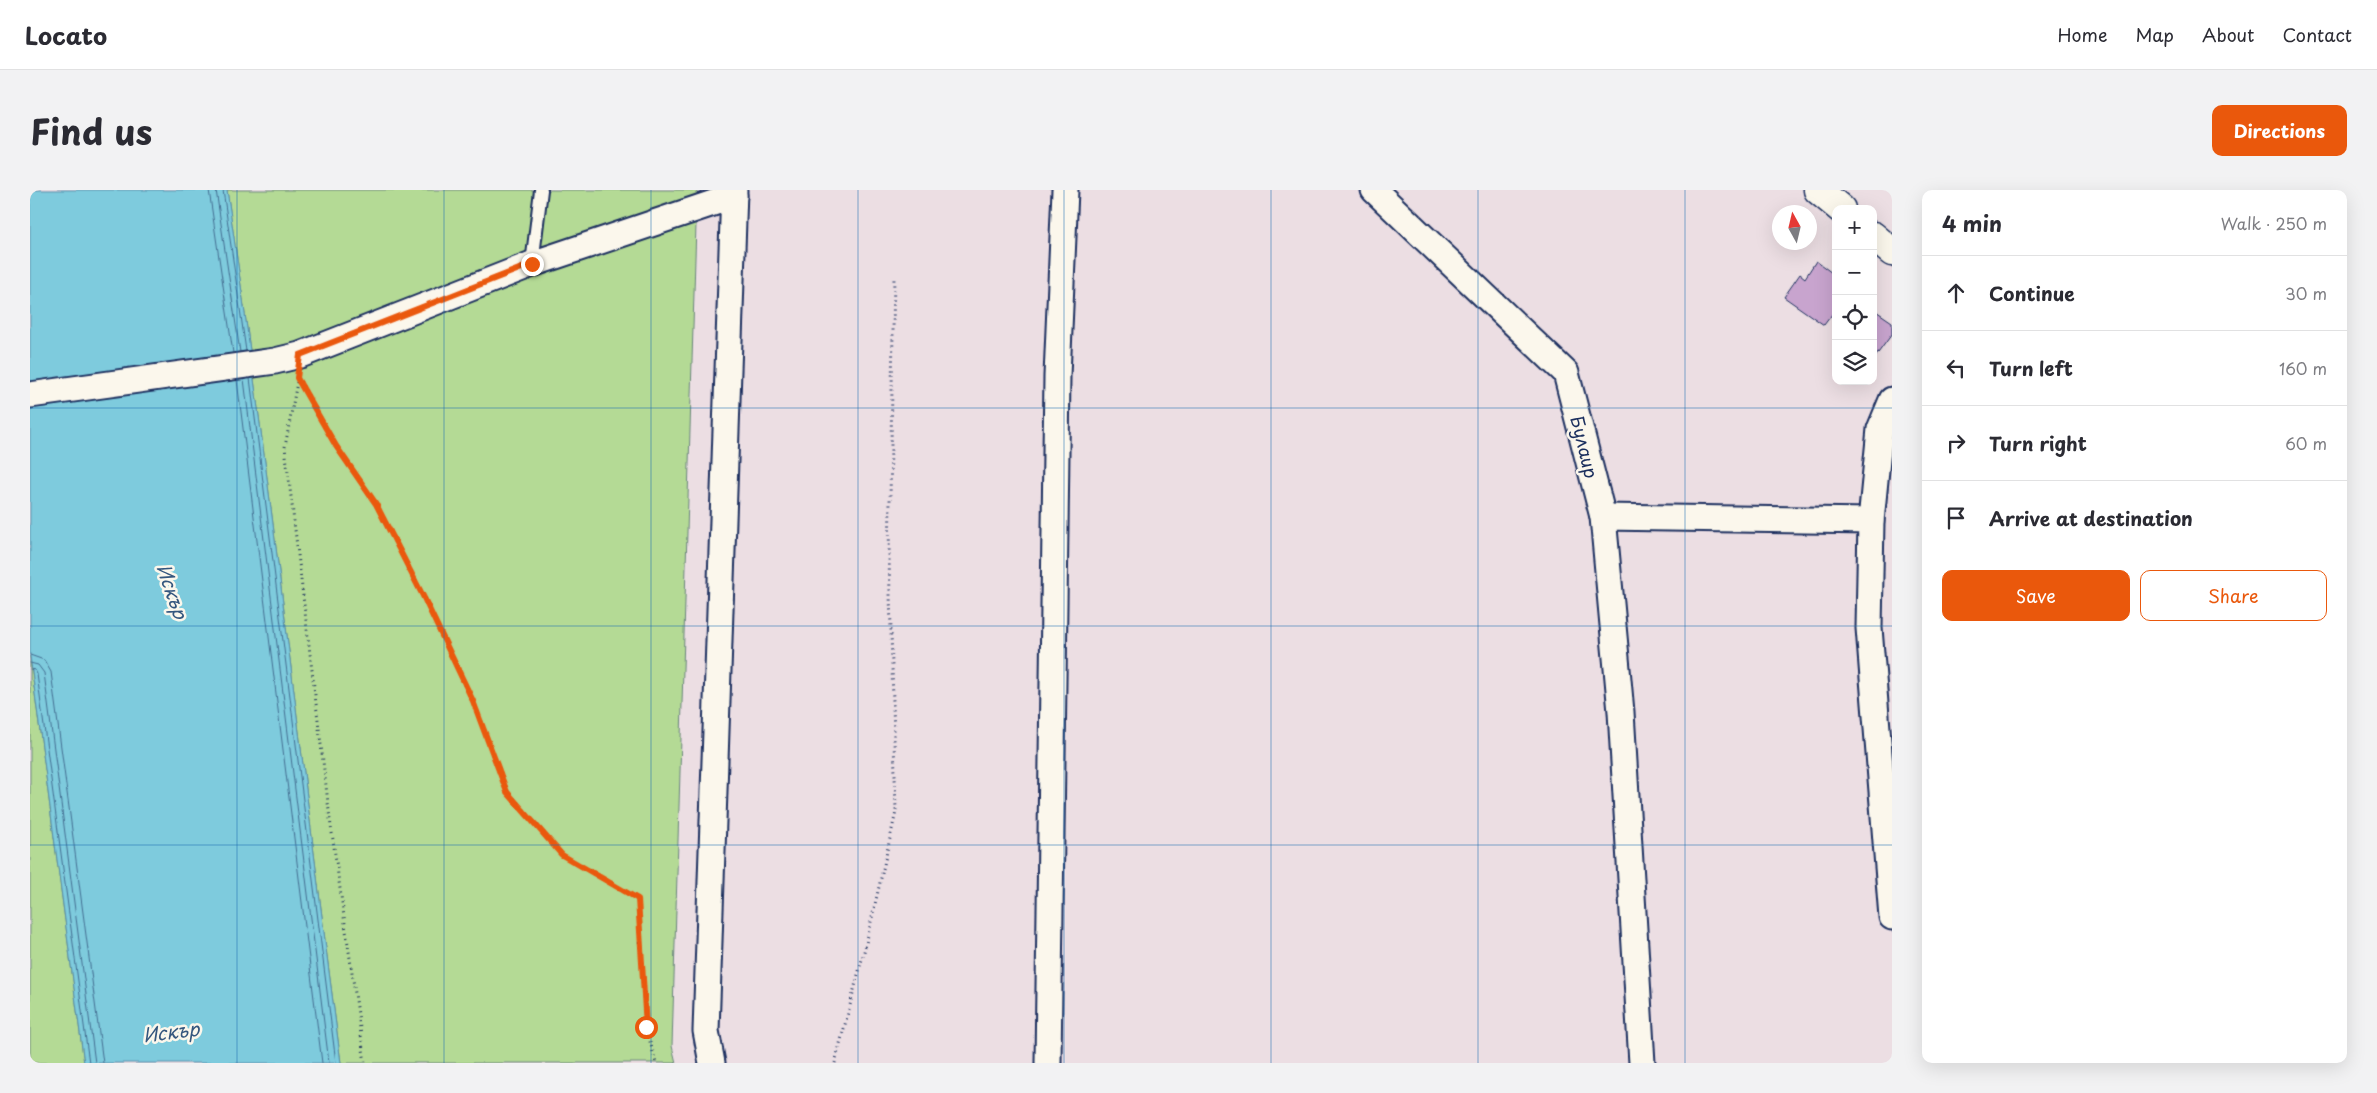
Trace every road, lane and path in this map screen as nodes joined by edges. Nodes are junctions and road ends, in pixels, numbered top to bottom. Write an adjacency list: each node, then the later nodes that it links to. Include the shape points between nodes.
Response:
1 (541, 190): 9 (lane)
2 (1065, 190): 20 (street, via 1057,376)
3 (1374, 190): 13 (street, Булаир, via 1566,373)
4 (1818, 190): 6 (main road)
5 (734, 193): 9 (street); 18 (street, via 706,1031)
6 (1835, 205)
7 (1877, 239): 8 (main road)
8 (1892, 252)
9 (532, 264): 11 (street, via 300,355)
10 (894, 276): 19 (path, via 889,557 896,812)
11 (30, 395)
12 (1892, 400): 14 (street, via 1880,428)
13 (1603, 517): 14 (street); 21 (street, Булаир, via 1620,712)
14 (1871, 521): 15 (street, via 1869,628)
15 (1892, 917)
16 (366, 1063): 17 (path, via 330,819 285,447 297,378 336,446 376,504 419,588 473,701 507,792 562,855 638,899 646,1027)
17 (656, 1063)
18 (712, 1063)
19 (835, 1063)
20 (1048, 1063)
21 (1642, 1063)

